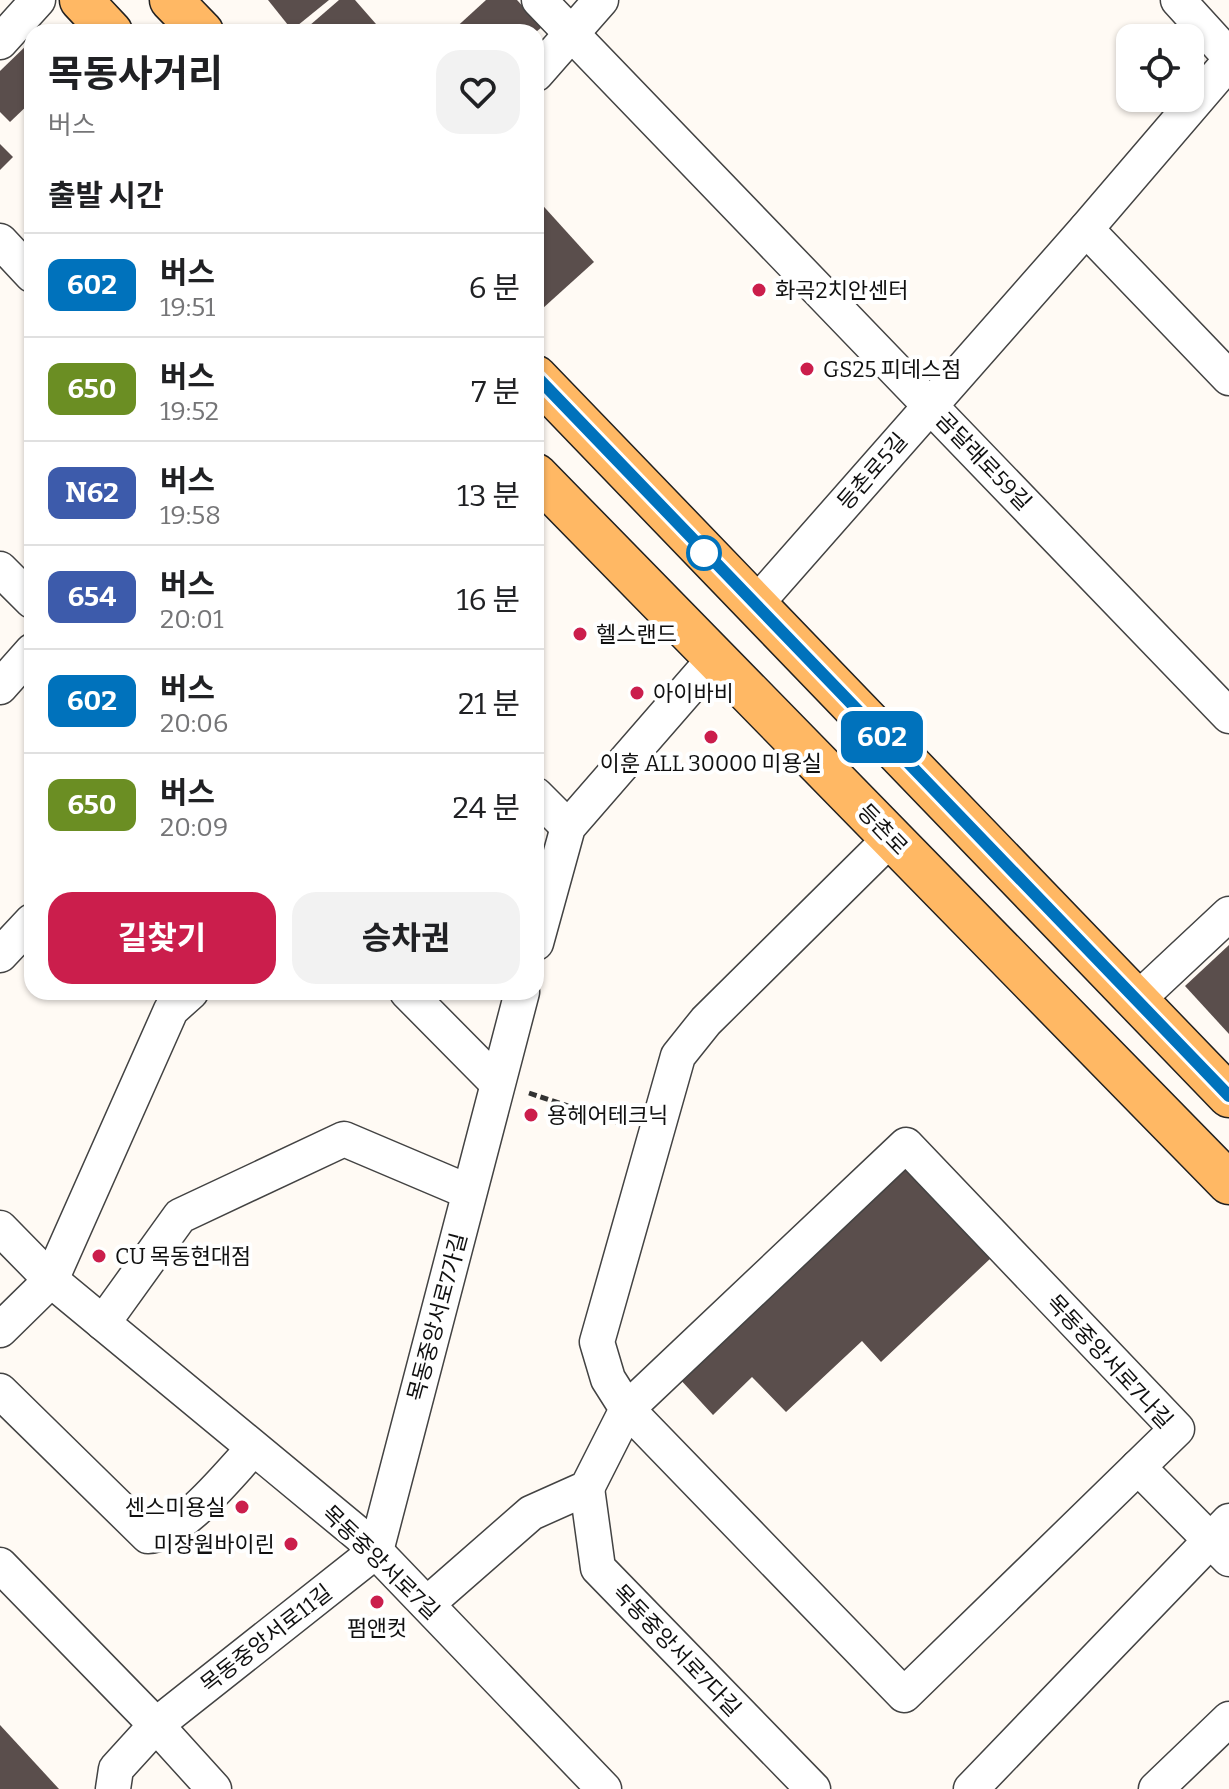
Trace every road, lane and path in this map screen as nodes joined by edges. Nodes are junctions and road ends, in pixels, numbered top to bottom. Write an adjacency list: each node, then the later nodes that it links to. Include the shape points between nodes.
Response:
1 (38, 0): 10 (street)
2 (81, 0): 7 (main road)
3 (171, 0): 8 (main road)
4 (539, 0): 9 (street, 곰달래로59길)
5 (601, 0): 9 (street)
6 (1178, 0): 11 (street)
7 (104, 24)
8 (194, 24)
9 (571, 34): 13 (street); 19 (street, 곰달래로59길)
10 (0, 42)
11 (1229, 56)
12 (1229, 62): 14 (street, 등촌로5길)
13 (544, 65)
14 (1086, 229): 17 (street); 19 (street, 등촌로5길)
15 (0, 241): 16 (street)
16 (24, 266)
17 (1229, 378)
18 (544, 385): 23 (main road)
19 (930, 405): 23 (street, 등촌로5길); 27 (street, 곰달래로59길)
20 (544, 483): 24 (main road, 등촌로)
21 (0, 569): 22 (street)
22 (24, 593)
23 (755, 605): 38 (main road)
24 (715, 658): 29 (street); 30 (main road, 등촌로)
25 (24, 660): 26 (street)
26 (0, 687)
27 (1229, 716)
28 (544, 803): 29 (street)
29 (568, 827): 31 (street)
30 (891, 838): 41 (street, 목동중앙서로7나길, via 706,1021 678,1056); 42 (main road, 등촌로)
31 (544, 914)
32 (1229, 914): 38 (street)
33 (24, 930): 34 (street)
34 (0, 955)
35 (182, 1000): 45 (street, via 171,1010)
36 (415, 1000): 39 (street)
37 (520, 1000): 39 (street, 목동중앙서로7가길)
38 (1137, 1000): 40 (main road)
39 (497, 1083): 41 (path); 43 (street, 목동중앙서로7가길)
40 (1229, 1096)
41 (657, 1135): 49 (street, 목동중앙서로7나길, via 597,1342 608,1379)
42 (1229, 1183)
43 (469, 1192): 46 (street, via 344,1139 180,1216); 54 (street, 목동중앙서로7가길)
44 (0, 1228): 45 (street, 목동중앙서로7길)
45 (51, 1280): 46 (street, 목동중앙서로7길); 47 (street)
46 (103, 1323): 50 (street, 목동중앙서로7길)
47 (0, 1330)
48 (0, 1391): 50 (street, via 148,1536 177,1525)
49 (627, 1409): 51 (street, 목동중앙서로7나길, via 904,1695); 51 (street, 목동중앙서로7나길, via 906,1145 1177,1429); 52 (street, 목동중앙서로7나길)
50 (253, 1449): 54 (street, 목동중앙서로7길)
51 (1138, 1467): 53 (street)
52 (587, 1488): 56 (street, via 531,1513); 62 (street, 목동중앙서로7다길, via 598,1568)
53 (1223, 1540): 63 (street)
54 (376, 1551): 56 (street, 목동중앙서로7길); 58 (street, 목동중앙서로11길)
55 (0, 1565): 58 (street)
56 (427, 1604): 61 (street, 목동중앙서로7길)
57 (1229, 1719): 64 (street)
58 (156, 1725): 59 (street, 목동중앙서로11길, via 116,1769); 60 (street)
59 (113, 1789)
60 (214, 1789)
61 (604, 1789)
62 (813, 1789)
63 (971, 1789)
64 (1156, 1789)

